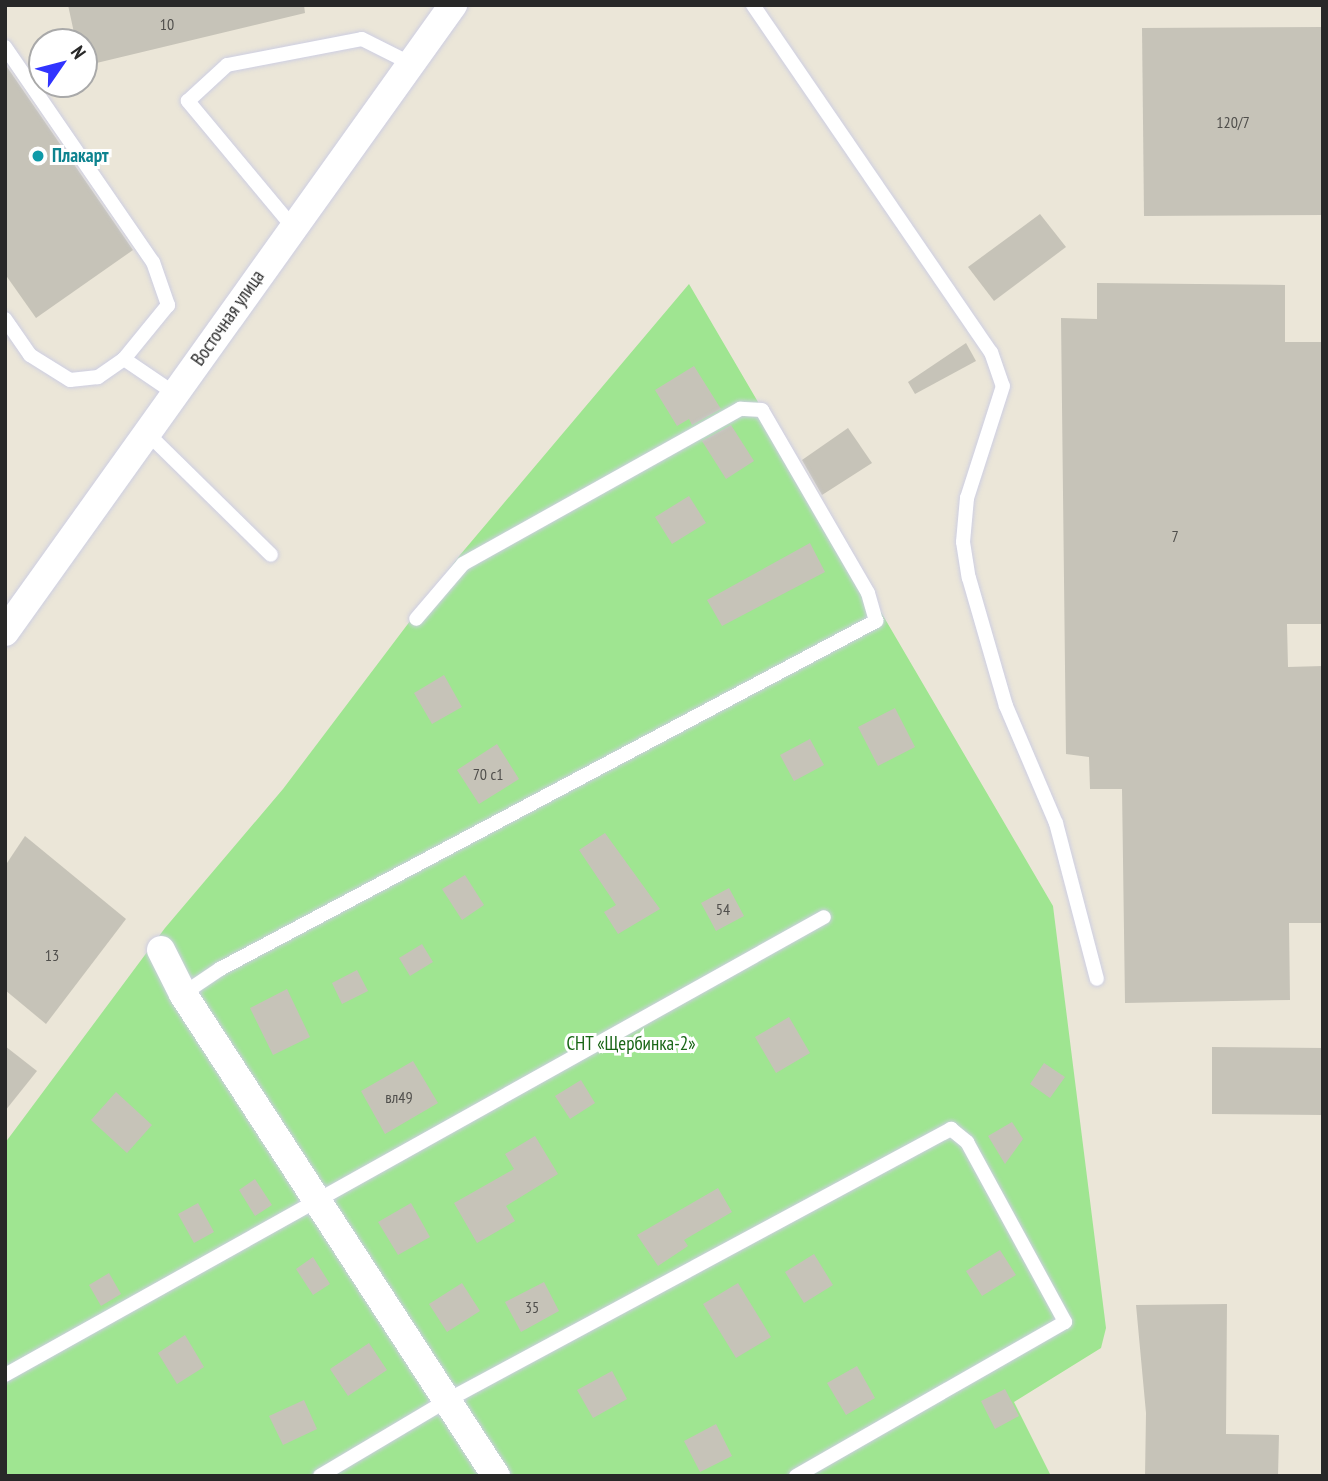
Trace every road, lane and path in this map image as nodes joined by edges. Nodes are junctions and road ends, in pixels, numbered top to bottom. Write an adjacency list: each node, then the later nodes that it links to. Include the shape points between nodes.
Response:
1 (453, 5): 4 (street, Восточная улица)
2 (753, 5): 15 (lane, via 991,352 1003,386 967,498 963,542 969,578 1006,706 1056,824)
3 (5, 47): 7 (lane, via 153,262 168,305)
4 (410, 63): 5 (street, Восточная улица); 5 (lane, via 362,38 227,65 188,101)
5 (292, 226): 8 (street, Восточная улица)
6 (5, 319): 7 (lane, via 30,355 70,380 98,377)
7 (124, 359): 8 (lane)
8 (174, 393): 9 (street, Восточная улица)
9 (146, 432): 10 (lane); 12 (street, Восточная улица)
10 (271, 555)
11 (416, 619): 16 (lane, via 463,564 740,409 762,410 868,593 876,621 220,968)
12 (5, 632)
13 (824, 918): 17 (lane)
14 (161, 950): 16 (street)
15 (1097, 979)
16 (183, 994): 17 (street)
17 (317, 1202): 18 (lane); 19 (street)
18 (5, 1375)
19 (446, 1401): 20 (lane); 21 (street); 22 (lane, via 951,1129 967,1142 1065,1322)
20 (320, 1476)
21 (496, 1476)
22 (796, 1476)

